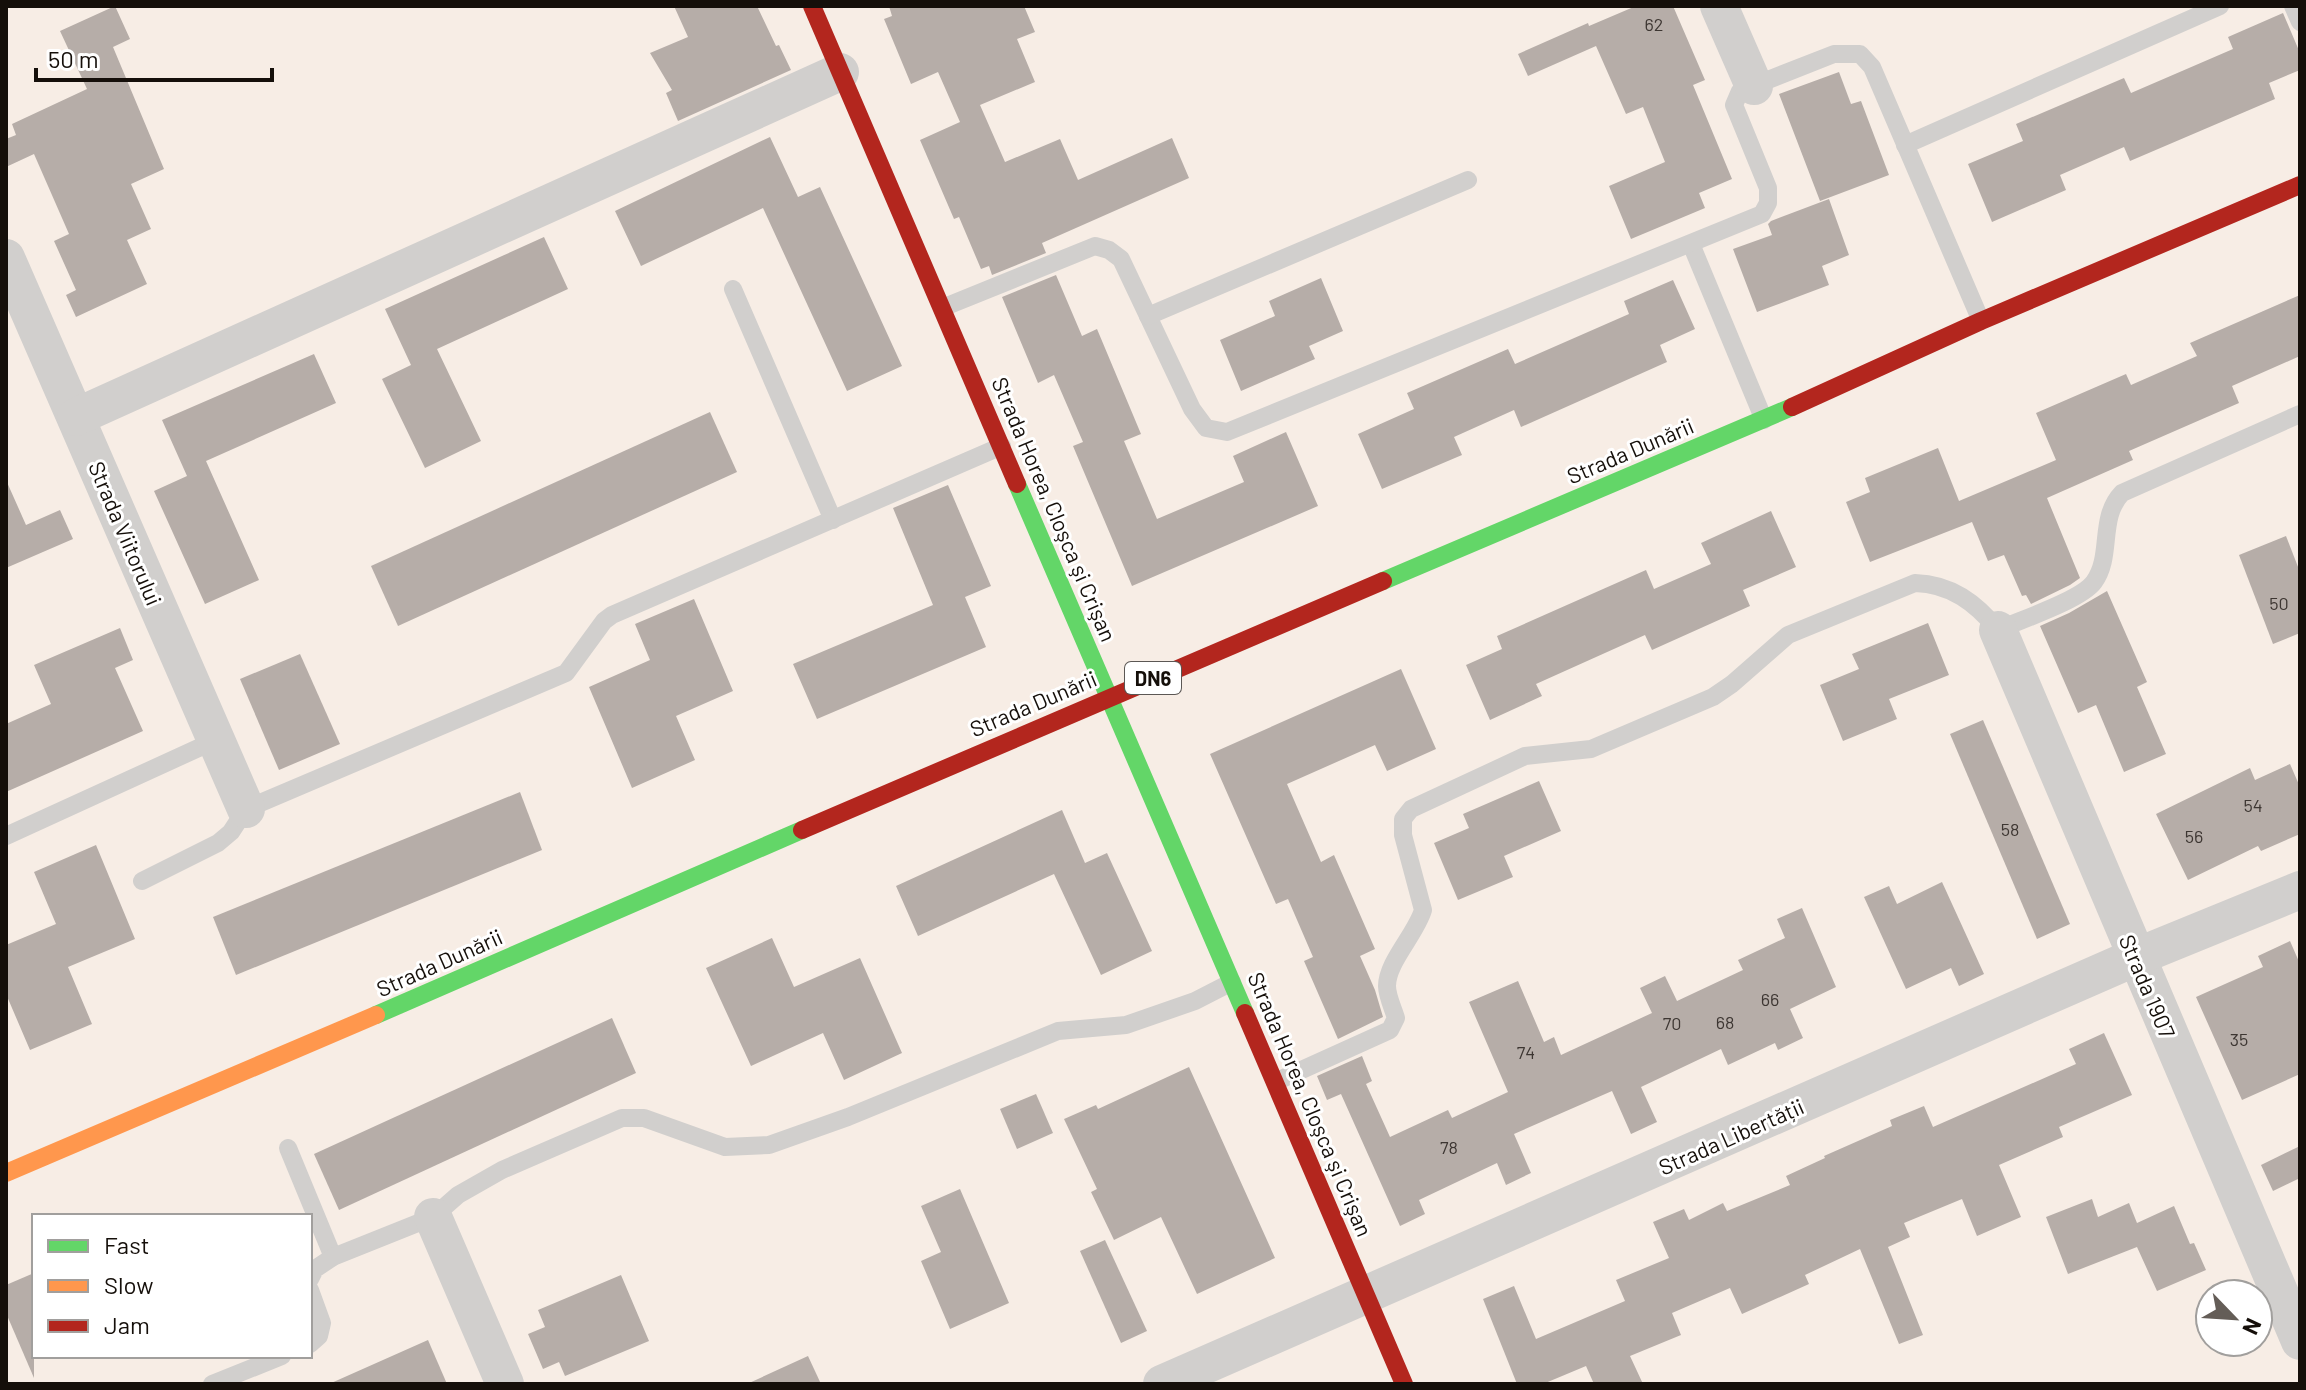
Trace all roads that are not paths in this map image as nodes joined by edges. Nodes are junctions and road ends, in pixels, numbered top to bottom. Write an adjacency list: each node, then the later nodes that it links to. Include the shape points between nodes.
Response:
1 (812, 6): 6 (main road, Strada Horea, Cloşca şi Crişan)
2 (1719, 6): 7 (street)
3 (2220, 6): 8 (lane)
4 (2293, 6): 5 (lane)
5 (2300, 22)
6 (840, 72): 14 (main road, Strada Horea, Cloşca şi Crişan); 18 (street)
7 (1754, 86): 8 (lane, via 1834,54 1860,54 1872,67); 11 (lane, via 1740,91 1734,105 1768,188 1768,203 1762,214)
8 (1905, 145): 16 (lane)
9 (1468, 180): 15 (lane)
10 (2300, 185): 16 (main road, Strada Dunării / DN6)
11 (1691, 244): 15 (lane, via 1227,432 1206,428 1192,409); 19 (lane)
12 (6, 258): 18 (street, Strada Viitorului)
13 (733, 289): 21 (lane)
14 (942, 308): 15 (lane, via 1095,246 1121,259); 20 (main road, Strada Horea, Cloşca şi Crişan)
15 (1148, 316)
16 (1981, 321): 19 (main road, Strada Dunării / DN6)
17 (2300, 414): 22 (lane, via 2122,493 2109,513 2094,583 2080,595)
18 (76, 417): 24 (street, Strada Viitorului)
19 (1764, 420): 23 (main road, Strada Dunării / DN6)
20 (1002, 446): 21 (lane); 23 (main road, Strada Horea, Cloşca şi Crişan)
21 (833, 520): 25 (lane, via 612,615 566,673)
22 (1998, 630): 29 (street, Strada 1907); 31 (lane, via 1967,599 1915,583 1788,635 1713,697 1591,749 1525,756 1411,809 1403,819 1403,835 1423,910 1389,973 1387,988 1396,1018 1390,1030)
23 (1110, 696): 30 (main road, Strada Horea, Cloşca şi Crişan); 33 (main road, Strada Dunării / DN6)
24 (216, 740): 25 (street, Strada Viitorului); 26 (lane)
25 (246, 809): 27 (lane, via 218,843)
26 (6, 836)
27 (142, 881)
28 (2300, 890): 29 (street, Strada Libertății)
29 (2136, 957): 38 (street, Strada Libertății); 39 (street, Strada 1907)
30 (1232, 982): 31 (main road, Strada Horea, Cloşca şi Crişan); 34 (lane, via 1126,1025 1058,1031 769,1145 725,1147 644,1118 622,1118 502,1170 458,1195)
31 (1275, 1082): 38 (main road, Strada Horea, Cloşca şi Crişan)
32 (288, 1148): 35 (lane)
33 (6, 1173)
34 (433, 1217): 35 (lane); 43 (street)
35 (333, 1257): 36 (lane)
36 (312, 1275)
37 (312, 1296): 40 (lane, via 322,1323)
38 (1366, 1296): 44 (street, Strada Libertății); 45 (main road, Strada Horea, Cloşca şi Crişan)
39 (2300, 1341)
40 (312, 1342)
41 (277, 1358): 42 (lane)
42 (212, 1384)
43 (505, 1384)
44 (1162, 1384)
45 (1404, 1384)

